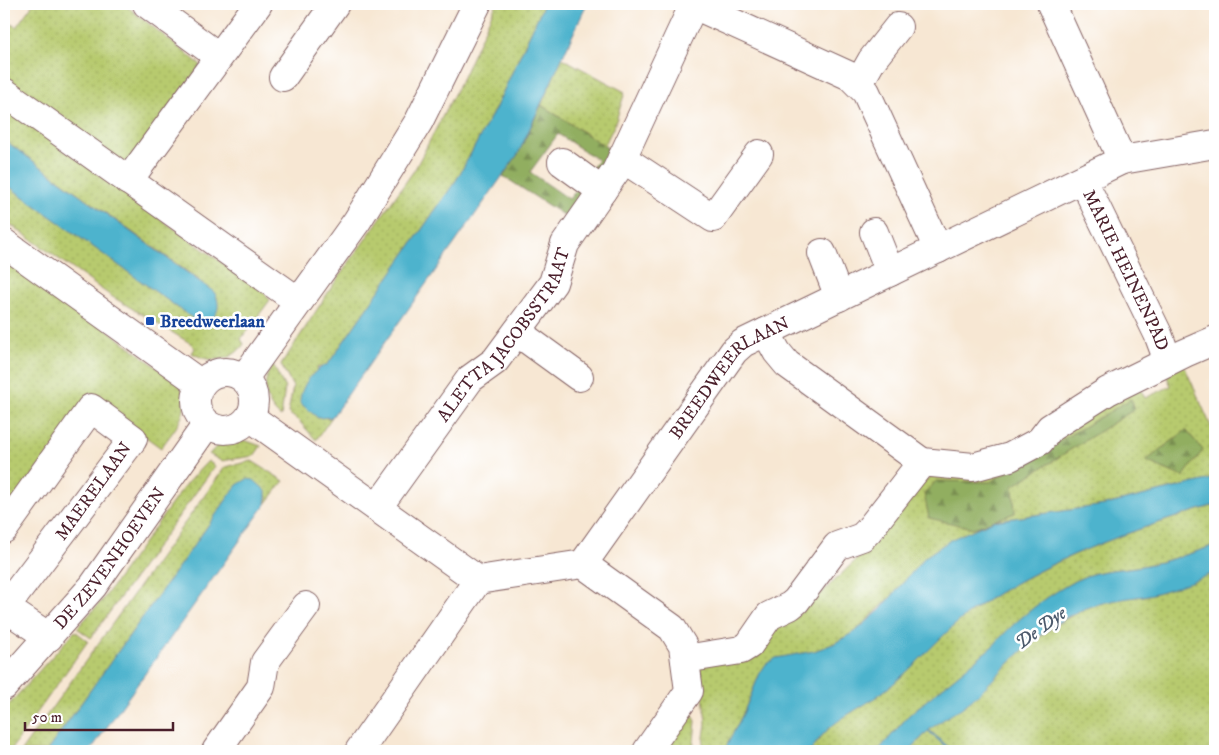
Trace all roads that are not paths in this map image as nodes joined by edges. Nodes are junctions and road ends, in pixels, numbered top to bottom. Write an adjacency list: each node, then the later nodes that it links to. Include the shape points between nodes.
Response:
1 (147, 4): 8 (street)
2 (258, 4): 8 (street)
3 (335, 4): 9 (street)
4 (694, 4): 10 (street); 14 (street, ALETTA JACOBSSTRAAT)
5 (1050, 4): 15 (street)
6 (470, 7): 26 (street, via 419,121 357,221)
7 (898, 27): 10 (street)
8 (218, 56): 18 (street)
9 (283, 77)
10 (859, 83): 22 (street)
11 (4, 92): 18 (street)
12 (1215, 144): 15 (street, BREEDWEERLAAN)
13 (759, 154): 14 (street, via 713,218)
14 (622, 158): 19 (street, ALETTA JACOBSSTRAAT)
15 (1122, 160): 17 (street, BREEDWEERLAAN)
16 (562, 162): 19 (street)
17 (1083, 180): 22 (street, BREEDWEERLAAN); 30 (street, MARIE HEINENPAD)
18 (128, 181): 26 (street)
19 (602, 191): 27 (street, ALETTA JACOBSSTRAAT, via 564,244 553,283)
20 (874, 232): 24 (street)
21 (4, 243): 33 (street)
22 (938, 249): 24 (street, BREEDWEERLAAN)
23 (822, 253): 25 (street)
24 (890, 272): 25 (street, BREEDWEERLAAN)
25 (839, 297): 28 (street, BREEDWEERLAAN)
26 (298, 301): 32 (street)
27 (517, 332): 31 (street); 37 (street, ALETTA JACOBSSTRAAT, via 491,366 470,379)
28 (766, 332): 36 (street, via 787,364); 39 (street, BREEDWEERLAAN, via 734,351)
29 (1215, 340): 30 (street)
30 (1168, 361): 36 (street, via 1108,391 1050,428 1040,441 1010,457 973,467)
31 (579, 377)
32 (244, 378): 33 (street, via 234,372 221,372); 34 (street, via 255,396)
33 (201, 384): 35 (street, via 196,398 198,413)
34 (250, 417): 35 (street, via 230,430 218,430); 37 (street)
35 (208, 424): 43 (street, DE ZEVENHOEVEN, via 93,586)
36 (922, 462): 44 (street, via 868,531 837,546 796,601 769,616 749,645 741,650)
37 (378, 507): 40 (street)
38 (4, 529): 42 (street, MAERELAAN, via 92,408 133,439)
39 (583, 564): 40 (street); 44 (street, via 672,628 680,638)
40 (478, 580): 47 (street)
41 (306, 606): 46 (street, via 265,662 261,687)
42 (4, 608): 43 (street)
43 (49, 637): 45 (street, DE ZEVENHOEVEN)
44 (685, 659): 48 (street, via 689,691)
45 (4, 686)
46 (216, 751)
47 (359, 751)
48 (647, 751)

